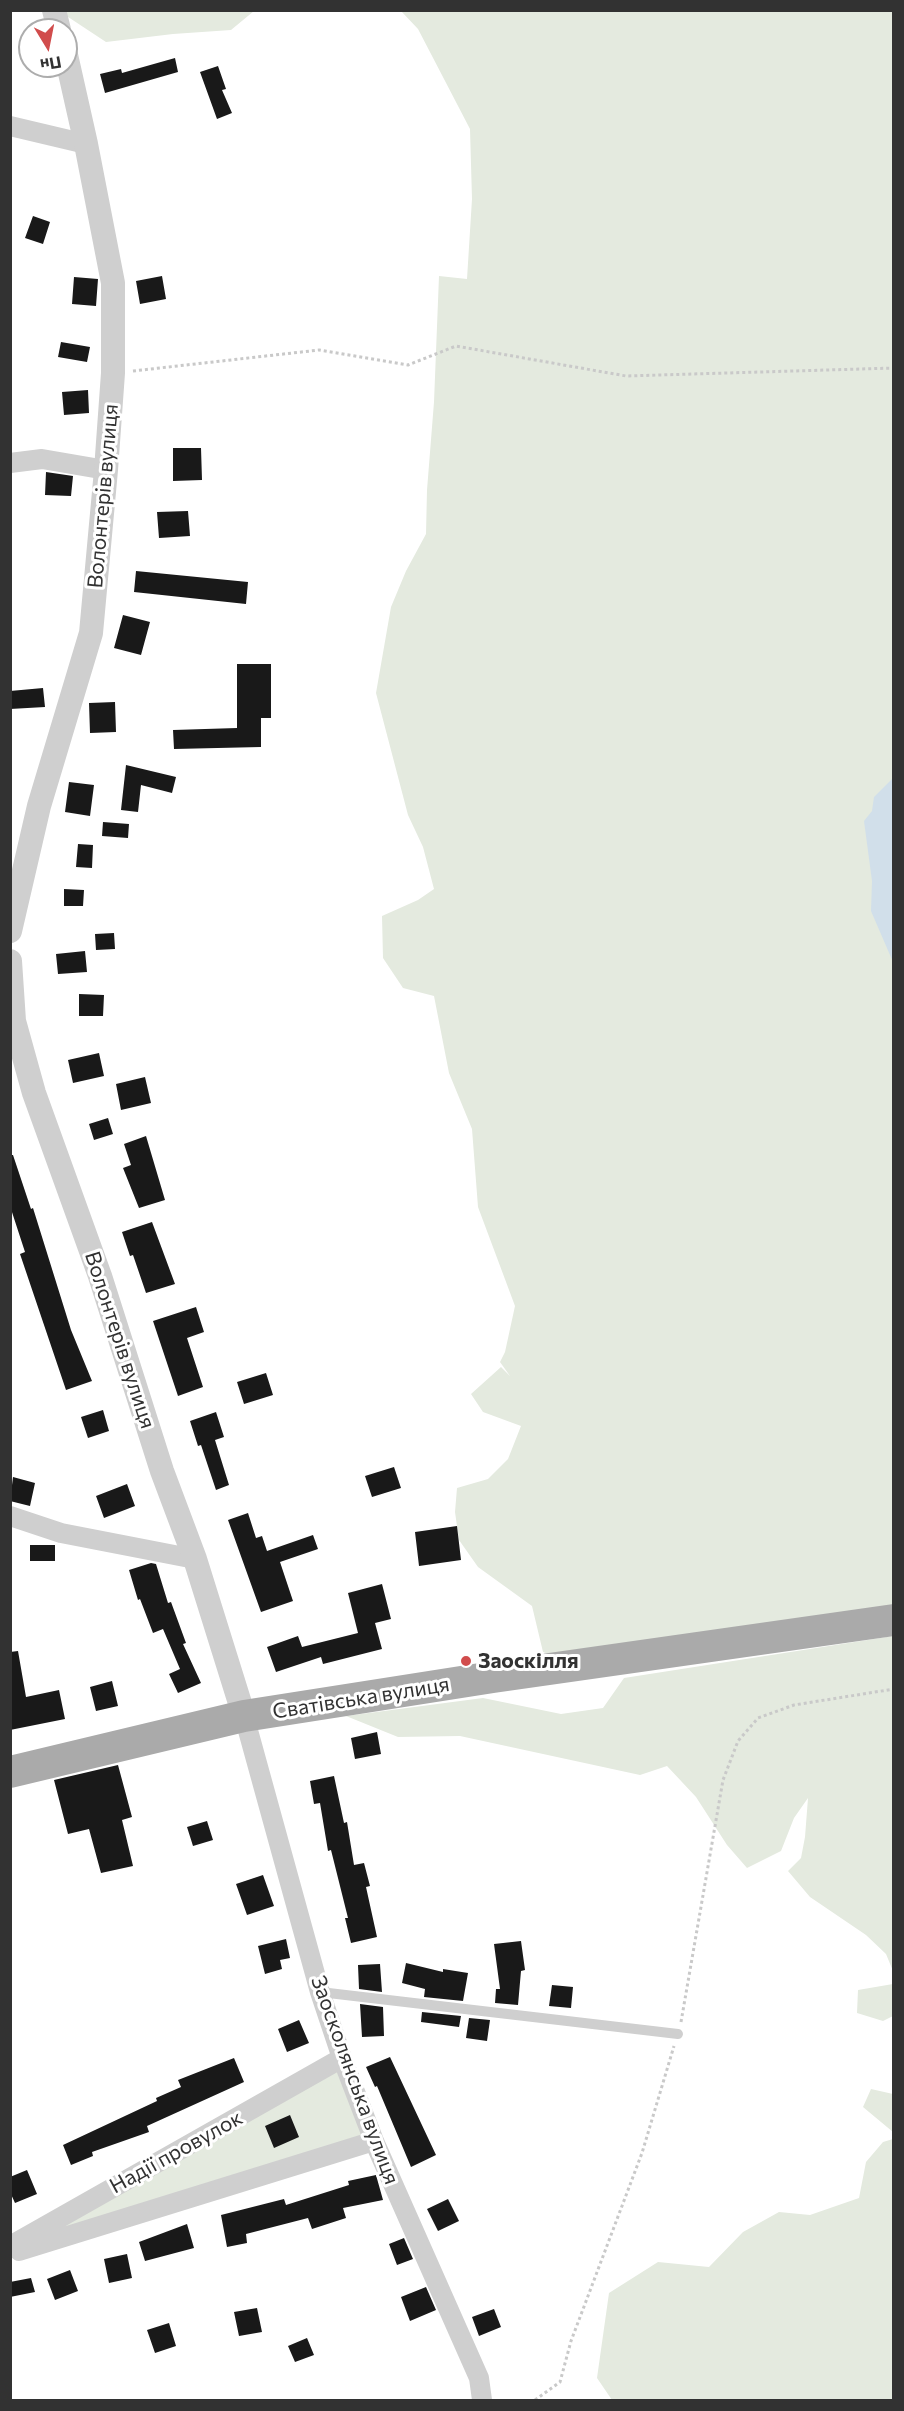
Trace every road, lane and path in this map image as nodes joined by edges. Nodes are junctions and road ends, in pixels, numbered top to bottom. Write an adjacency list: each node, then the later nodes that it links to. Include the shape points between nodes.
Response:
1 (71, 78): 3 (street, Волонтерів вулиця)
2 (10, 126): 3 (street)
3 (86, 144): 5 (street, Волонтерів вулиця, via 113,283)
4 (894, 368): 5 (path, via 626,376 456,346 408,365 318,350)
5 (113, 373): 7 (street, Волонтерів вулиця)
6 (10, 463): 7 (street, via 42,459)
7 (106, 470): 8 (street, Волонтерів вулиця, via 91,633 39,806)
8 (10, 931)
9 (10, 961): 10 (street, Волонтерів вулиця)
10 (16, 1048): 12 (street, Волонтерів вулиця, via 100,1276 162,1471)
11 (10, 1516): 12 (street, via 62,1533)
12 (195, 1558): 15 (street, Волонтерів вулиця)
13 (894, 1620): 15 (main road, Сватівська вулиця)
14 (894, 1689): 18 (path, via 794,1706 758,1718 738,1741 723,1780)
15 (244, 1716): 16 (main road, Сватівська вулиця); 17 (street, Заосколянська вулиця)
16 (10, 1772)
17 (320, 1992): 18 (lane); 19 (street, Заосколянська вулиця)
18 (678, 2034): 24 (path, via 642,2153 571,2341 560,2382)
19 (342, 2058): 20 (street, Заосколянська вулиця); 21 (street, Надії провулок)
20 (374, 2141): 22 (street, Надії провулок); 23 (street, Заосколянська вулиця, via 479,2378)
21 (10, 2246)
22 (10, 2253)
23 (482, 2400)
24 (535, 2400)

